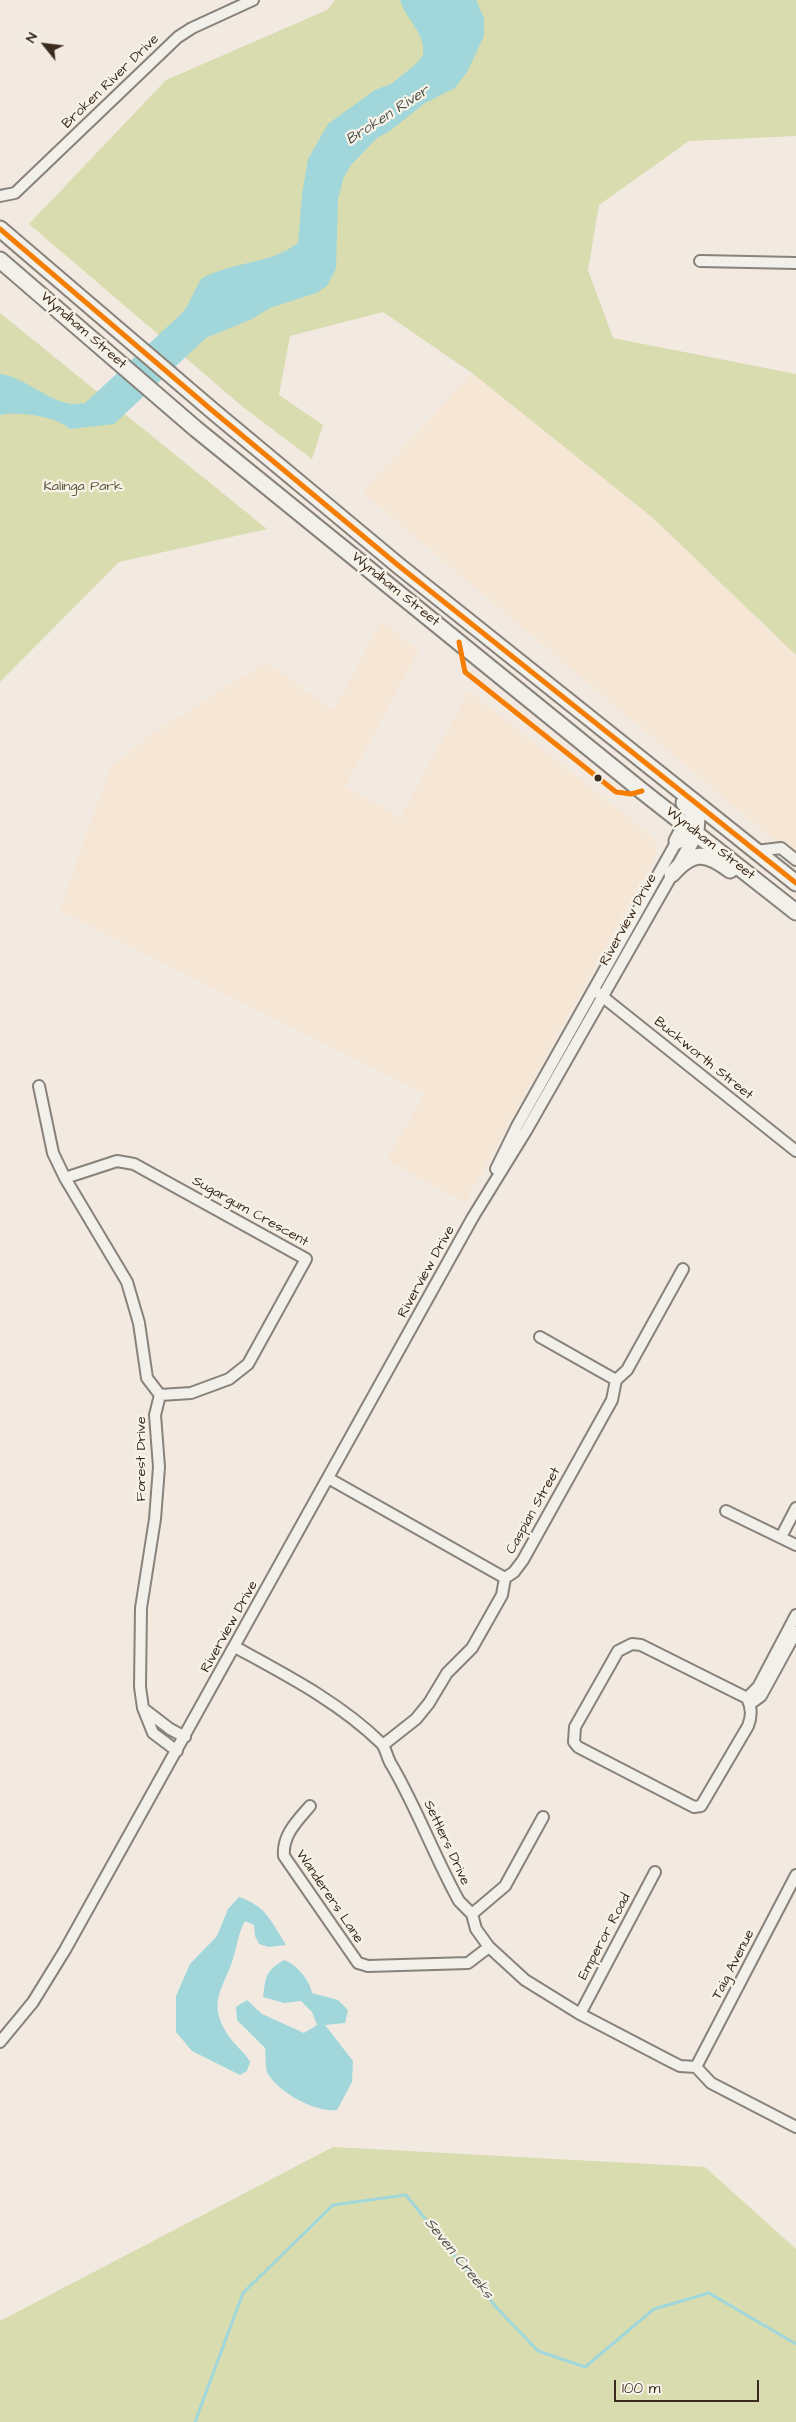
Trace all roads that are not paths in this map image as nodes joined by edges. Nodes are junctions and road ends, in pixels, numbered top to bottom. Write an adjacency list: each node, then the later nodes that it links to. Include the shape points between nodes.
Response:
1 (253, 0): 2 (street, Broken River Drive, via 192,28 178,38 15,193)
2 (0, 196)
3 (0, 229): 7 (highway, Wyndham Street)
4 (0, 260): 8 (highway, Wyndham Street, via 196,429)
5 (700, 261): 6 (street)
6 (796, 262)
7 (326, 505): 8 (highway, via 323,523); 9 (highway, Wyndham Street)
8 (331, 539): 10 (highway, Wyndham Street)
9 (424, 587): 10 (highway, via 430,600); 11 (highway, Wyndham Street)
10 (432, 620): 13 (highway, Wyndham Street)
11 (578, 710): 12 (highway, Wyndham Street); 13 (highway, via 599,734 683,801)
12 (722, 824): 13 (highway, via 710,817); 14 (highway, Wyndham Street)
13 (689, 832): 16 (street, Riverview Drive); 18 (highway, Wyndham Street); 19 (street, Riverview Drive)
14 (756, 851): 15 (street, via 781,848); 17 (highway, Wyndham Street)
15 (796, 860)
16 (672, 874): 18 (highway, via 692,857 711,857 772,902); 20 (street, Riverview Drive)
17 (796, 884)
18 (796, 912)
19 (594, 990): 20 (street, Buckworth Street); 24 (street, Riverview Drive, via 517,1126)
20 (602, 996): 22 (street, Buckworth Street); 24 (street, Riverview Drive)
21 (39, 1086): 23 (street, via 53,1153)
22 (796, 1151)
23 (65, 1178): 28 (street, via 127,1282 139,1323 147,1378); 28 (street, Sugargum Crescent, via 117,1161 134,1164 306,1259 248,1364 229,1379 191,1393)
24 (473, 1217): 29 (street, Riverview Drive)
25 (683, 1269): 27 (street, Caspian Street, via 627,1370)
26 (540, 1338): 27 (street)
27 (616, 1380): 34 (street, Caspian Street, via 612,1400 523,1560)
28 (160, 1394): 39 (street, Forest Drive, via 154,1415 159,1467 155,1519 141,1608 140,1687)
29 (328, 1478): 34 (street); 37 (street, Riverview Drive)
30 (796, 1508): 32 (street)
31 (726, 1512): 32 (street)
32 (781, 1537): 33 (street)
33 (796, 1545)
34 (505, 1578): 41 (street, Caspian Street, via 502,1595 472,1648 443,1679 416,1718)
35 (796, 1615): 38 (street)
36 (796, 1632): 38 (street, via 761,1696)
37 (235, 1647): 40 (street, Riverview Drive); 41 (street, Settlers Drive, via 320,1694)
38 (748, 1701): 38 (street, via 751,1714 748,1726 698,1807 574,1742 575,1727 618,1651 628,1645 641,1645)
39 (143, 1708): 40 (street); 42 (street, Forest Drive, via 153,1733)
40 (184, 1737): 42 (street, Riverview Drive)
41 (383, 1744): 47 (street, Settlers Drive, via 456,1895)
42 (177, 1751): 50 (street, Riverview Drive, via 50,1977)
43 (310, 1806): 48 (street, Wanderers Lane, via 285,1840 284,1856 358,1963 368,1966 468,1963)
44 (543, 1817): 47 (street, via 505,1886)
45 (654, 1872): 49 (street, Emperor Road)
46 (796, 1875): 51 (street, Taig Avenue)
47 (472, 1914): 48 (street, Settlers Drive, via 476,1929)
48 (489, 1947): 49 (street, Settlers Drive, via 525,1980)
49 (580, 2014): 51 (street, Settlers Drive, via 680,2066)
50 (0, 2042)
51 (696, 2068): 52 (street, Settlers Drive, via 711,2083)
52 (796, 2127)

